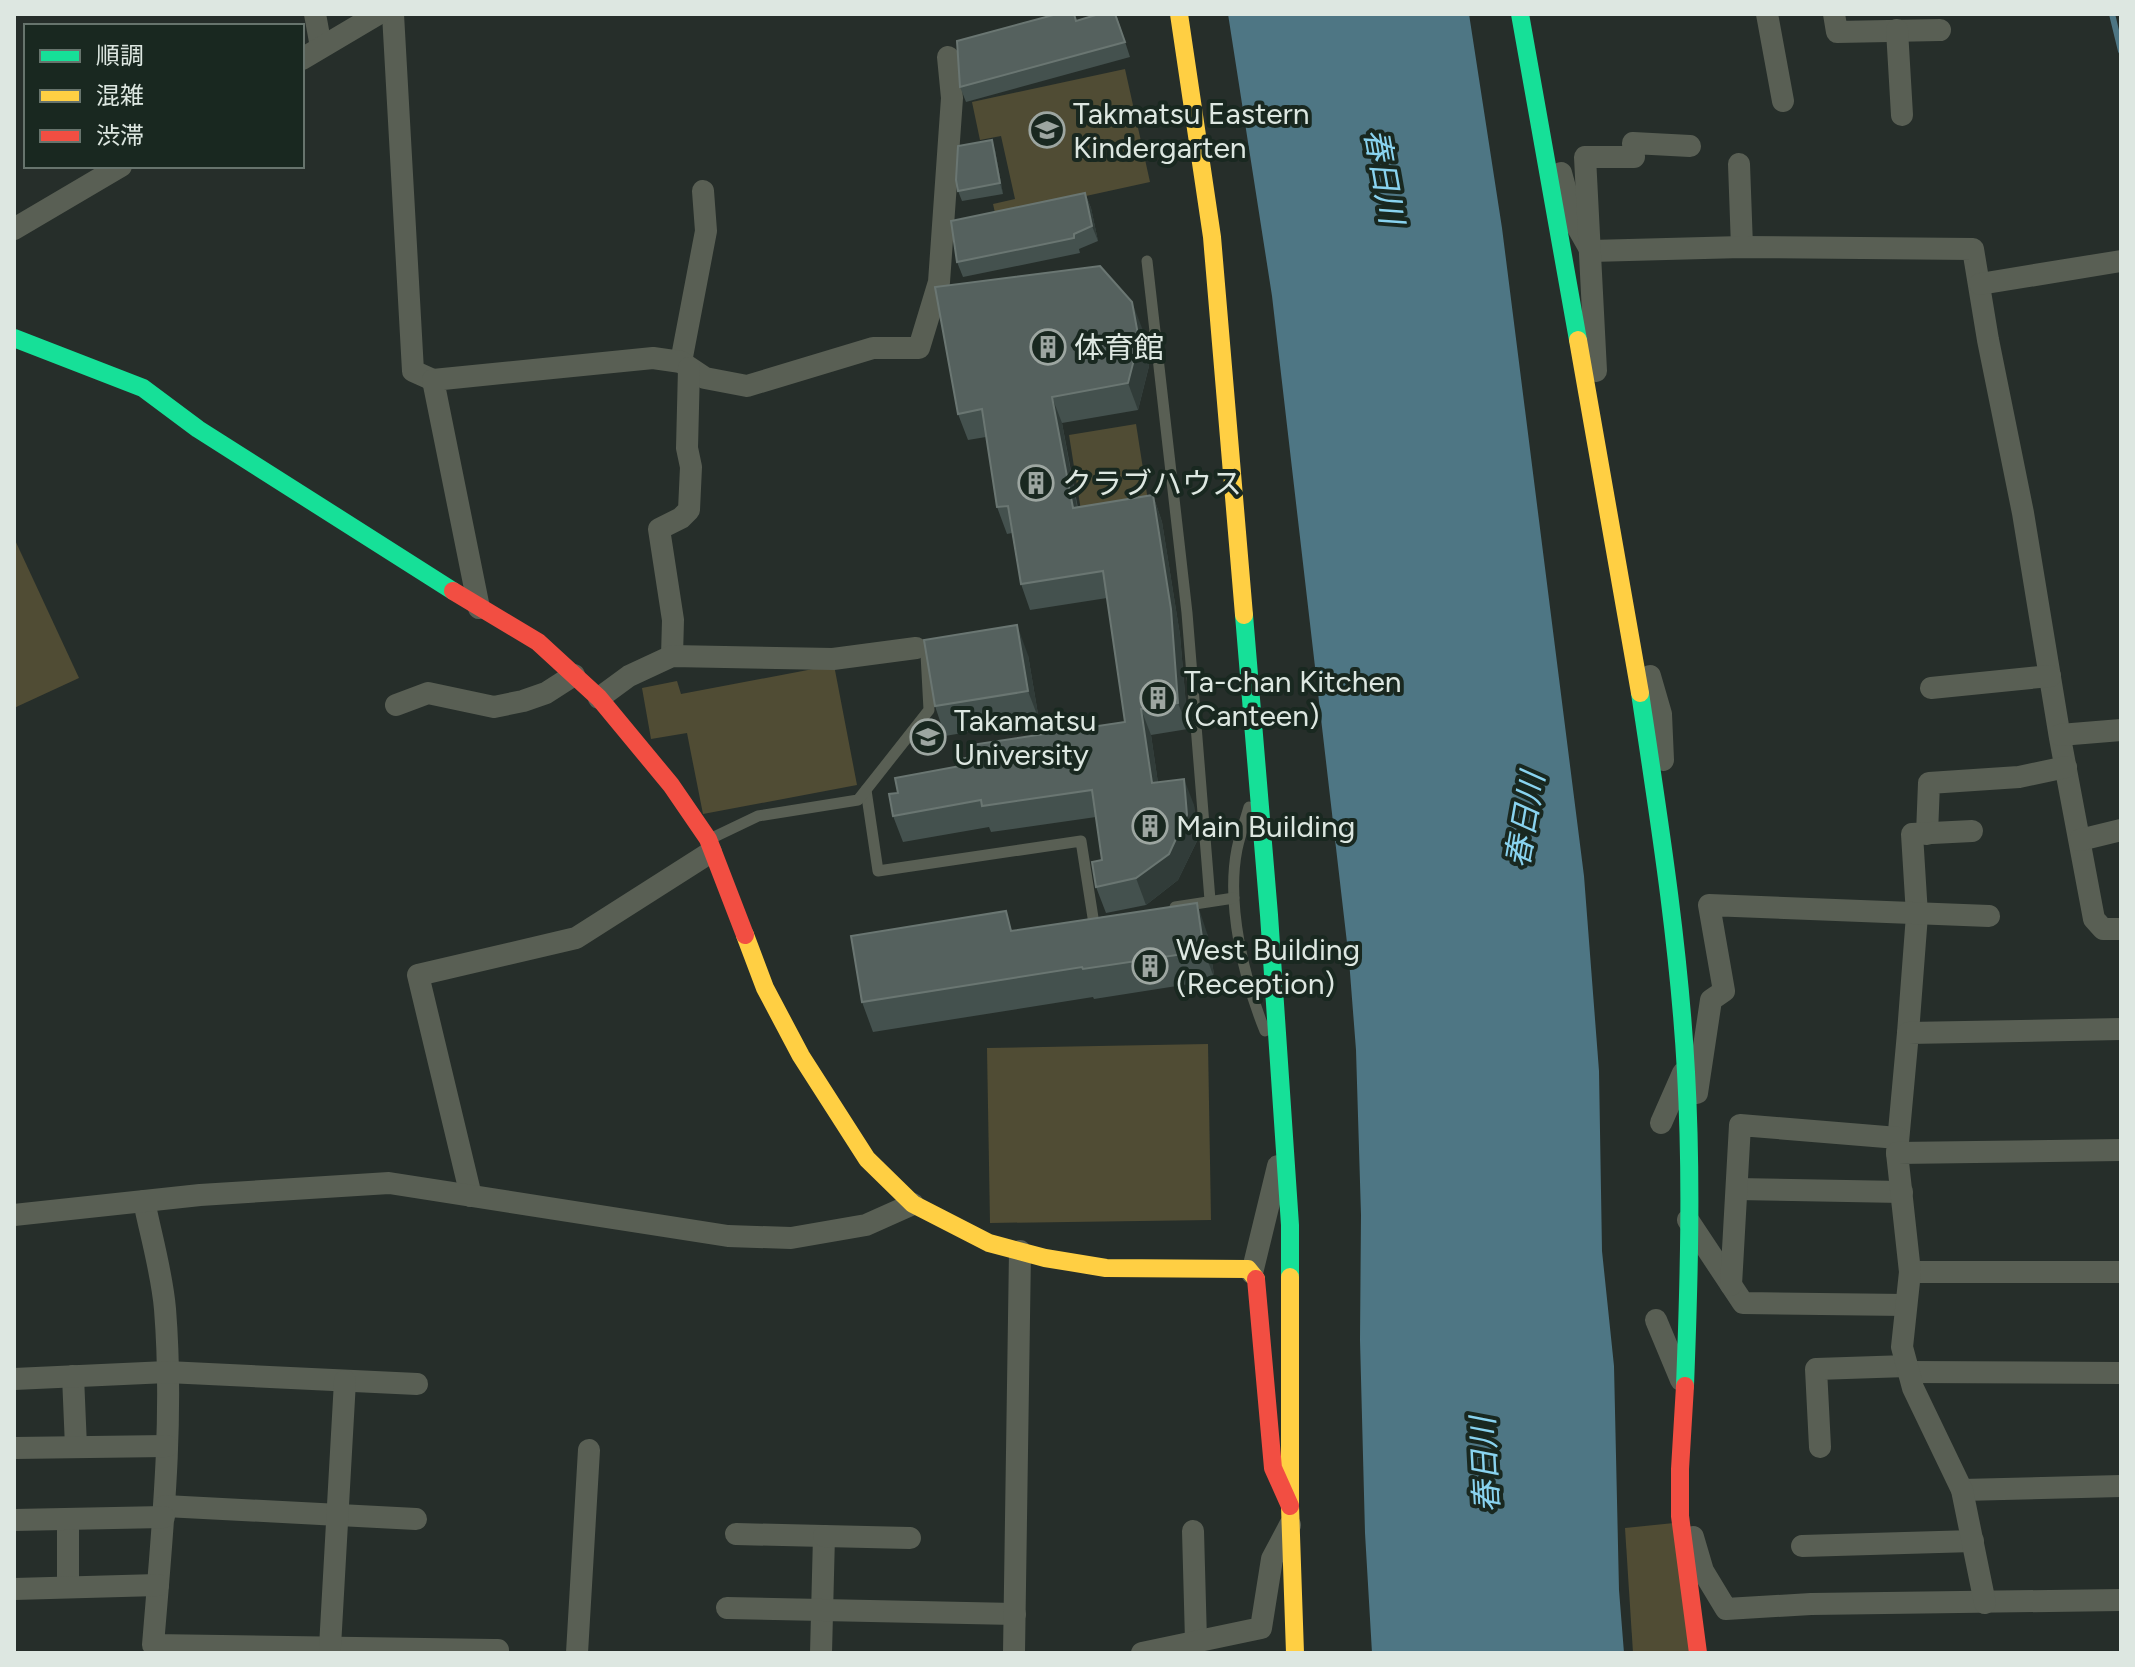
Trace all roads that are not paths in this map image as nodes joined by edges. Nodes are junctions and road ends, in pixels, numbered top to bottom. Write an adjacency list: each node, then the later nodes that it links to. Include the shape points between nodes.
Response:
1 (315, 14): 11 (street)
2 (378, 14): 11 (street)
3 (393, 14): 28 (street, via 413,371)
4 (1179, 14): 43 (street, via 1212,237)
5 (1520, 14): 14 (street)
6 (1535, 14): 14 (street)
7 (1767, 14): 13 (street)
8 (1834, 14): 9 (street, via 1837,32)
9 (1897, 30): 10 (street); 15 (street)
10 (1940, 30)
11 (312, 53)
12 (948, 57): 27 (street, via 952,98 939,282 919,348 873,348 747,386 705,378)
13 (1783, 101)
14 (1537, 109): 22 (street, via 1551,135 1574,221); 30 (street)
15 (1902, 115)
16 (1690, 146): 22 (street, via 1633,143 1634,157 1585,157)
17 (1739, 164): 21 (street)
18 (118, 168): 20 (street)
19 (703, 191): 27 (street, via 706,231)
20 (14, 229)
21 (1742, 247): 22 (street); 25 (street, via 1973,249)
22 (1591, 251): 29 (street)
23 (1147, 261): 52 (lane, via 1187,613)
24 (2121, 261): 25 (street)
25 (1980, 284): 36 (street)
26 (14, 338): 32 (street, via 143,388 198,429)
27 (685, 365): 28 (street, via 653,358); 34 (street, via 689,510 659,529 673,620)
28 (433, 380): 32 (street)
29 (1601, 413): 30 (street); 31 (street)
30 (1595, 439): 31 (street)
31 (1608, 483): 45 (street, via 1636,573 1637,648 1661,714 1666,803)
32 (479, 608): 35 (street, via 538,642)
33 (921, 651): 34 (street, via 833,659); 44 (lane, via 929,710)
34 (672, 656): 38 (street, via 629,676)
35 (574, 675): 38 (street); 39 (street, via 546,693 494,707 428,693)
36 (2050, 676): 37 (street); 41 (street)
37 (1931, 688)
38 (599, 698): 50 (street, via 671,785)
39 (396, 705)
40 (2121, 730): 41 (street)
41 (2060, 735): 42 (street)
42 (2066, 767): 48 (street, via 2019,777 1929,783); 49 (street)
43 (1258, 773): 51 (lane, via 1237,851); 60 (street)
44 (866, 790): 50 (lane, via 858,800 758,816); 56 (lane, via 878,871 1081,841 1094,924)
45 (1659, 814): 61 (street)
46 (2121, 830): 49 (street)
47 (1972, 831): 48 (street)
48 (1927, 834): 54 (street, via 1912,834)
49 (2080, 840): 57 (street, via 2094,919 2103,929)
50 (710, 846): 69 (street, via 576,938 418,975); 71 (street, via 765,988 801,1056 867,1159)
51 (1234, 898): 52 (lane); 60 (lane, via 1250,995)
52 (1210, 900): 53 (lane)
53 (1166, 909)
54 (1917, 915): 55 (street); 59 (street); 62 (street, via 1709,905 1724,991 1711,1000 1695,1104)
55 (1989, 916)
56 (1109, 921)
57 (2121, 929)
58 (2121, 1029): 59 (street)
59 (1908, 1033): 65 (street)
60 (1279, 1065): 64 (street)
61 (1686, 1068): 62 (street); 63 (street)
62 (1686, 1110): 73 (street)
63 (1661, 1123)
64 (1284, 1142): 77 (street); 99 (street, via 1290,1225)
65 (1898, 1146): 66 (street); 67 (street, via 1740,1125); 68 (street)
66 (2121, 1150)
67 (1737, 1189): 68 (street); 78 (street)
68 (1902, 1192): 75 (street)
69 (471, 1196): 70 (street, via 389,1183); 71 (street, via 728,1236 791,1238 866,1225)
70 (144, 1201): 72 (street); 82 (street, via 165,1307)
71 (913, 1204): 74 (street, via 989,1243)
72 (14, 1215)
73 (1688, 1219): 78 (street); 88 (street)
74 (1020, 1251): 77 (street, via 1106,1268); 116 (street)
75 (1910, 1272): 76 (street); 79 (street)
76 (2121, 1272)
77 (1252, 1273): 99 (street, via 1273,1468)
78 (1731, 1285): 79 (street, via 1743,1303)
79 (1906, 1305): 81 (street, via 1902,1347)
80 (1656, 1320): 88 (street)
81 (1908, 1369): 83 (street); 91 (street, via 1816,1369); 95 (street)
82 (167, 1372): 84 (street); 86 (street); 89 (street)
83 (2121, 1373)
84 (73, 1376): 85 (street); 90 (street)
85 (14, 1379)
86 (345, 1381): 87 (street); 98 (street)
87 (417, 1384)
88 (1685, 1388): 96 (street)
89 (167, 1446): 90 (street); 97 (street)
90 (76, 1447): 92 (street)
91 (1820, 1447)
92 (14, 1448)
93 (589, 1450): 122 (street)
94 (2121, 1486): 95 (street)
95 (1962, 1490): 107 (street)
96 (1679, 1500): 113 (street, via 1703,1571 1726,1609); 127 (street)
97 (164, 1511): 98 (street); 100 (street); 109 (street)
98 (337, 1515): 101 (street); 118 (street)
99 (1290, 1515): 117 (street, via 1272,1559 1261,1628); 126 (street)
100 (68, 1519): 102 (street); 110 (street)
101 (416, 1519)
102 (14, 1520)
103 (1193, 1531): 117 (street)
104 (736, 1534): 105 (street)
105 (824, 1536): 106 (street); 115 (street)
106 (910, 1538)
107 (1973, 1541): 108 (street); 113 (street)
108 (1802, 1546)
109 (158, 1585): 110 (street); 119 (street, via 153,1645)
110 (68, 1587): 111 (street)
111 (14, 1589)
112 (2121, 1600): 113 (street)
113 (1985, 1603)
114 (727, 1608): 115 (street)
115 (822, 1610): 116 (street); 123 (street)
116 (1015, 1614): 124 (street)
117 (1196, 1641): 125 (street)
118 (330, 1647): 119 (street); 120 (street)
119 (181, 1649)
120 (364, 1650): 121 (street)
121 (498, 1653)
122 (577, 1653)
123 (821, 1653)
124 (1014, 1653)
125 (1142, 1653)
126 (1295, 1653)
127 (1698, 1653)

